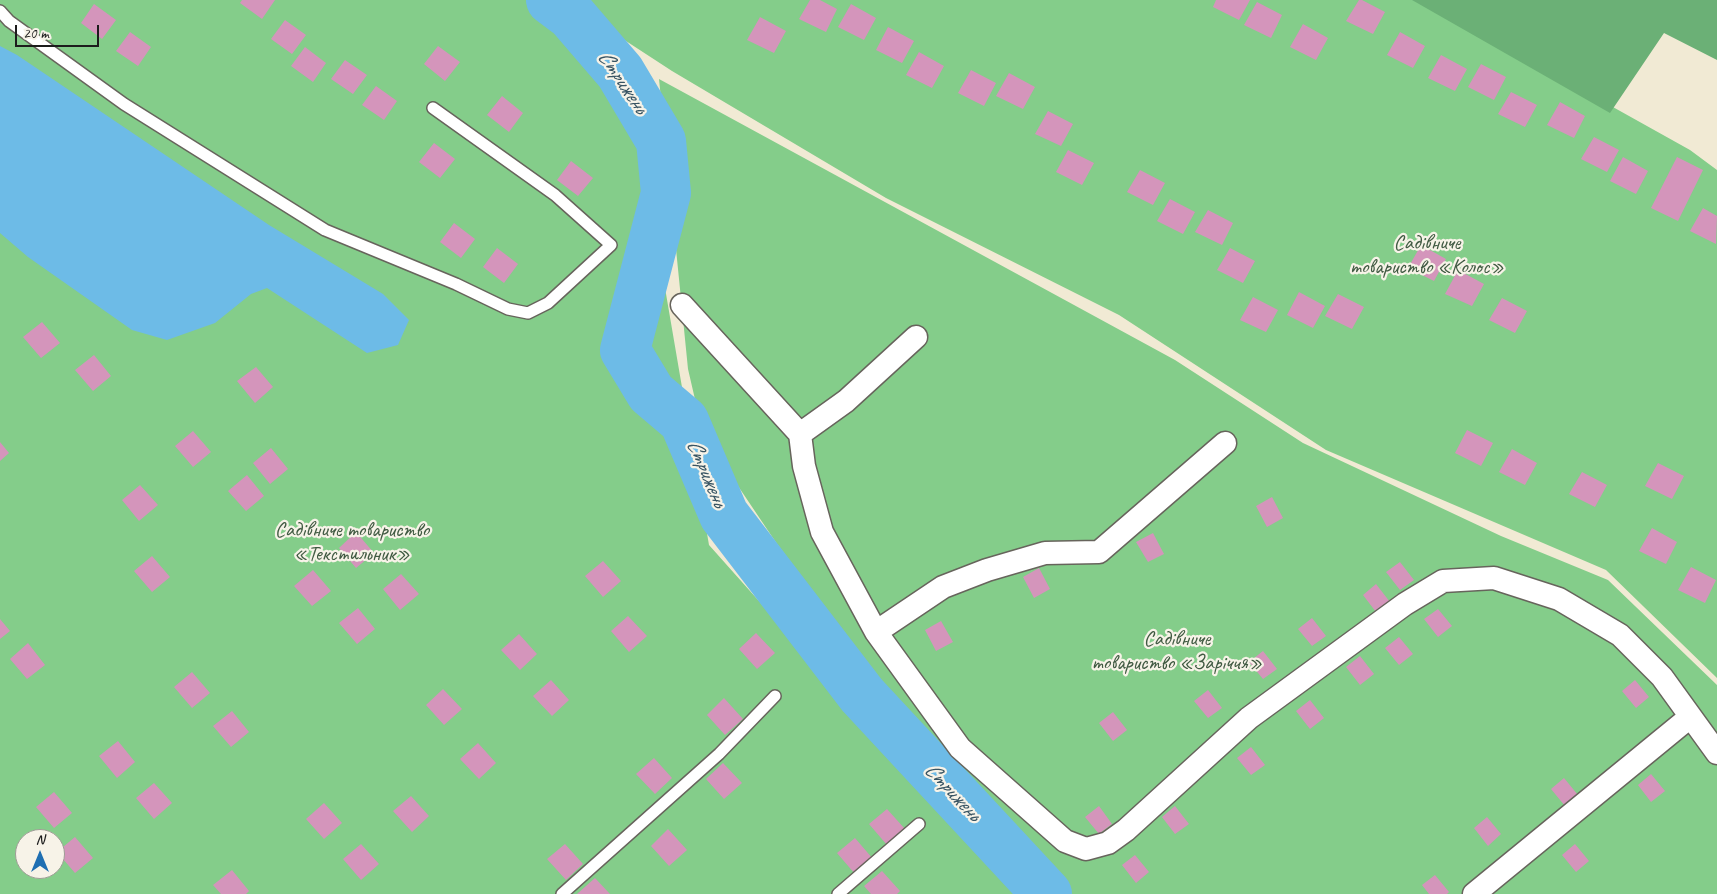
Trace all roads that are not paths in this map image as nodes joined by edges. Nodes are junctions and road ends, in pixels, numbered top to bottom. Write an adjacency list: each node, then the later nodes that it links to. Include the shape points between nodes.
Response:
1 (0, 11): 2 (lane, via 124,104 325,230 508,309 528,313 548,303 611,245 555,195)
2 (433, 108)
3 (682, 305): 5 (street)
4 (916, 337): 5 (street, via 846,401)
5 (800, 434): 7 (street, via 804,466 822,532)
6 (1225, 444): 7 (street, via 1099,552 1045,553 987,570 943,587)
7 (876, 632): 9 (street, via 960,748 1065,841 1086,849 1108,843 1126,830 1249,718 1405,604 1443,581 1494,578 1559,599 1620,635 1662,677)
8 (775, 696): 12 (lane, via 719,754)
9 (1690, 717): 10 (street); 14 (street)
10 (1717, 752)
11 (919, 824): 13 (lane)
12 (562, 894)
13 (838, 894)
14 (1474, 894)

